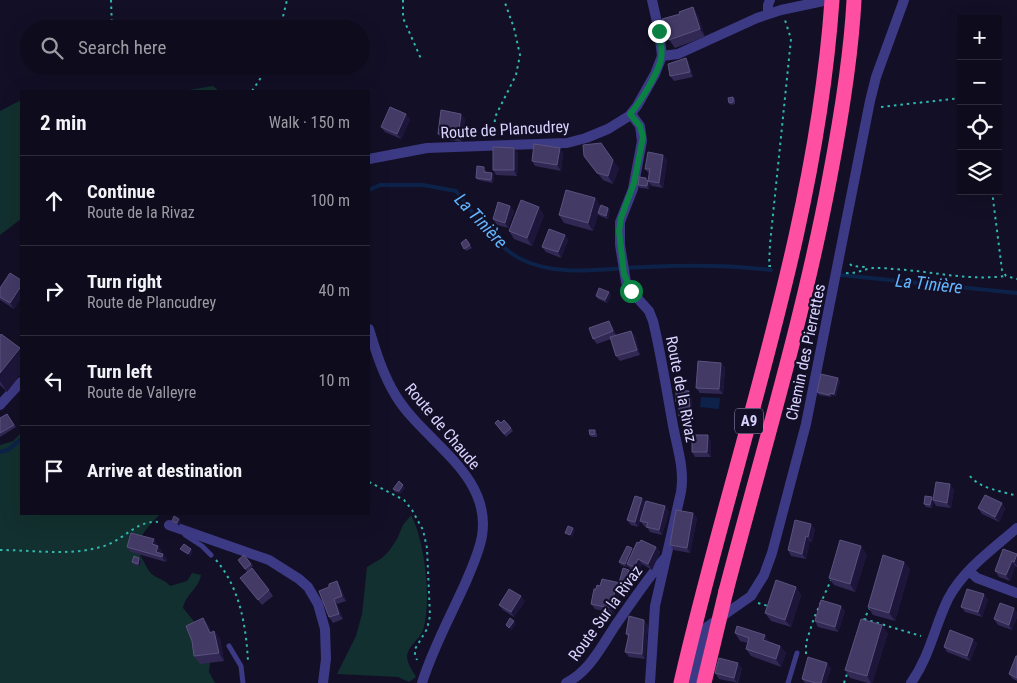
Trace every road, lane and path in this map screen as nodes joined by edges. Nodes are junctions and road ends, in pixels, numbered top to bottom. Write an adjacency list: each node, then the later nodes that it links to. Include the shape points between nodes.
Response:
1 (111, 0): 13 (path)
2 (287, 0): 14 (path)
3 (403, 0): 16 (path, via 403,18)
4 (504, 0): 22 (path, via 520,55 516,75 495,117)
5 (652, 0): 15 (street)
6 (770, 0): 12 (street)
7 (828, 0): 11 (street)
8 (832, 0): 61 (highway, A9, via 823,99 804,201 770,345)
9 (854, 0): 63 (highway, A9, bridge, via 844,102 816,252)
10 (904, 0): 20 (street, Chemin des Pierrettes)
11 (787, 12): 12 (street); 26 (path, via 791,39 770,244)
12 (768, 14): 15 (street, via 678,54)
13 (112, 20)
14 (282, 20)
15 (662, 56): 21 (street, Route de Plancudrey, via 655,74)
16 (422, 61)
17 (262, 75): 18 (path)
18 (253, 90)
19 (957, 98): 20 (path)
20 (868, 108): 25 (street, Chemin des Pierrettes)
21 (630, 114): 22 (street, Route de Plancudrey, via 601,132 574,142); 42 (street, Route de la Rivaz, via 640,126 643,137 633,189 620,222 624,274 631,291 652,316 681,458 682,487)
22 (493, 145): 23 (street, Route de Plancudrey, via 427,148)
23 (370, 159)
24 (993, 195): 29 (path, via 1002,270)
25 (840, 257): 27 (path); 62 (street, Chemin des Pierrettes, via 806,424 766,569 748,598 704,629)
26 (771, 266)
27 (865, 270): 28 (path); 29 (path, via 893,269 989,279)
28 (841, 272)
29 (1006, 276): 30 (path)
30 (1017, 279)
31 (370, 332): 54 (street, Route de Chaude, via 396,397 468,478 482,514 482,536 474,563)
32 (20, 383): 33 (street)
33 (0, 405)
34 (970, 476): 36 (path, via 980,484)
35 (370, 483): 54 (path, via 404,500 423,530 427,548 430,616 415,655 418,661)
36 (1017, 496)
37 (168, 525): 39 (street); 40 (path, via 148,521 112,543 92,548 62,552)
38 (1017, 528): 43 (street)
39 (184, 530): 41 (lane, via 185,535); 57 (street, via 268,560 308,587 318,604 325,629)
40 (0, 550)
41 (211, 554): 53 (path, via 238,598)
42 (667, 557): 59 (street, Route Sur la Rivaz, via 651,574 590,664); 60 (street, Route de la Rivaz, via 655,606)
43 (969, 571): 45 (street, via 978,578); 49 (street, via 948,600)
44 (832, 574): 52 (path, via 814,618)
45 (1017, 593)
46 (873, 600): 47 (path)
47 (864, 619): 48 (path); 49 (path)
48 (861, 627)
49 (933, 640): 66 (street, via 924,664)
50 (229, 646): 56 (lane, via 241,666)
51 (797, 653): 64 (lane)
52 (805, 656)
53 (248, 664)
54 (428, 666): 58 (street, Route de Chaude)
55 (849, 666): 65 (path)
56 (243, 683)
57 (323, 683)
58 (422, 683)
59 (566, 683)
60 (650, 683)
61 (681, 683)
62 (692, 683)
63 (704, 683)
64 (788, 683)
65 (844, 683)
66 (910, 683)

